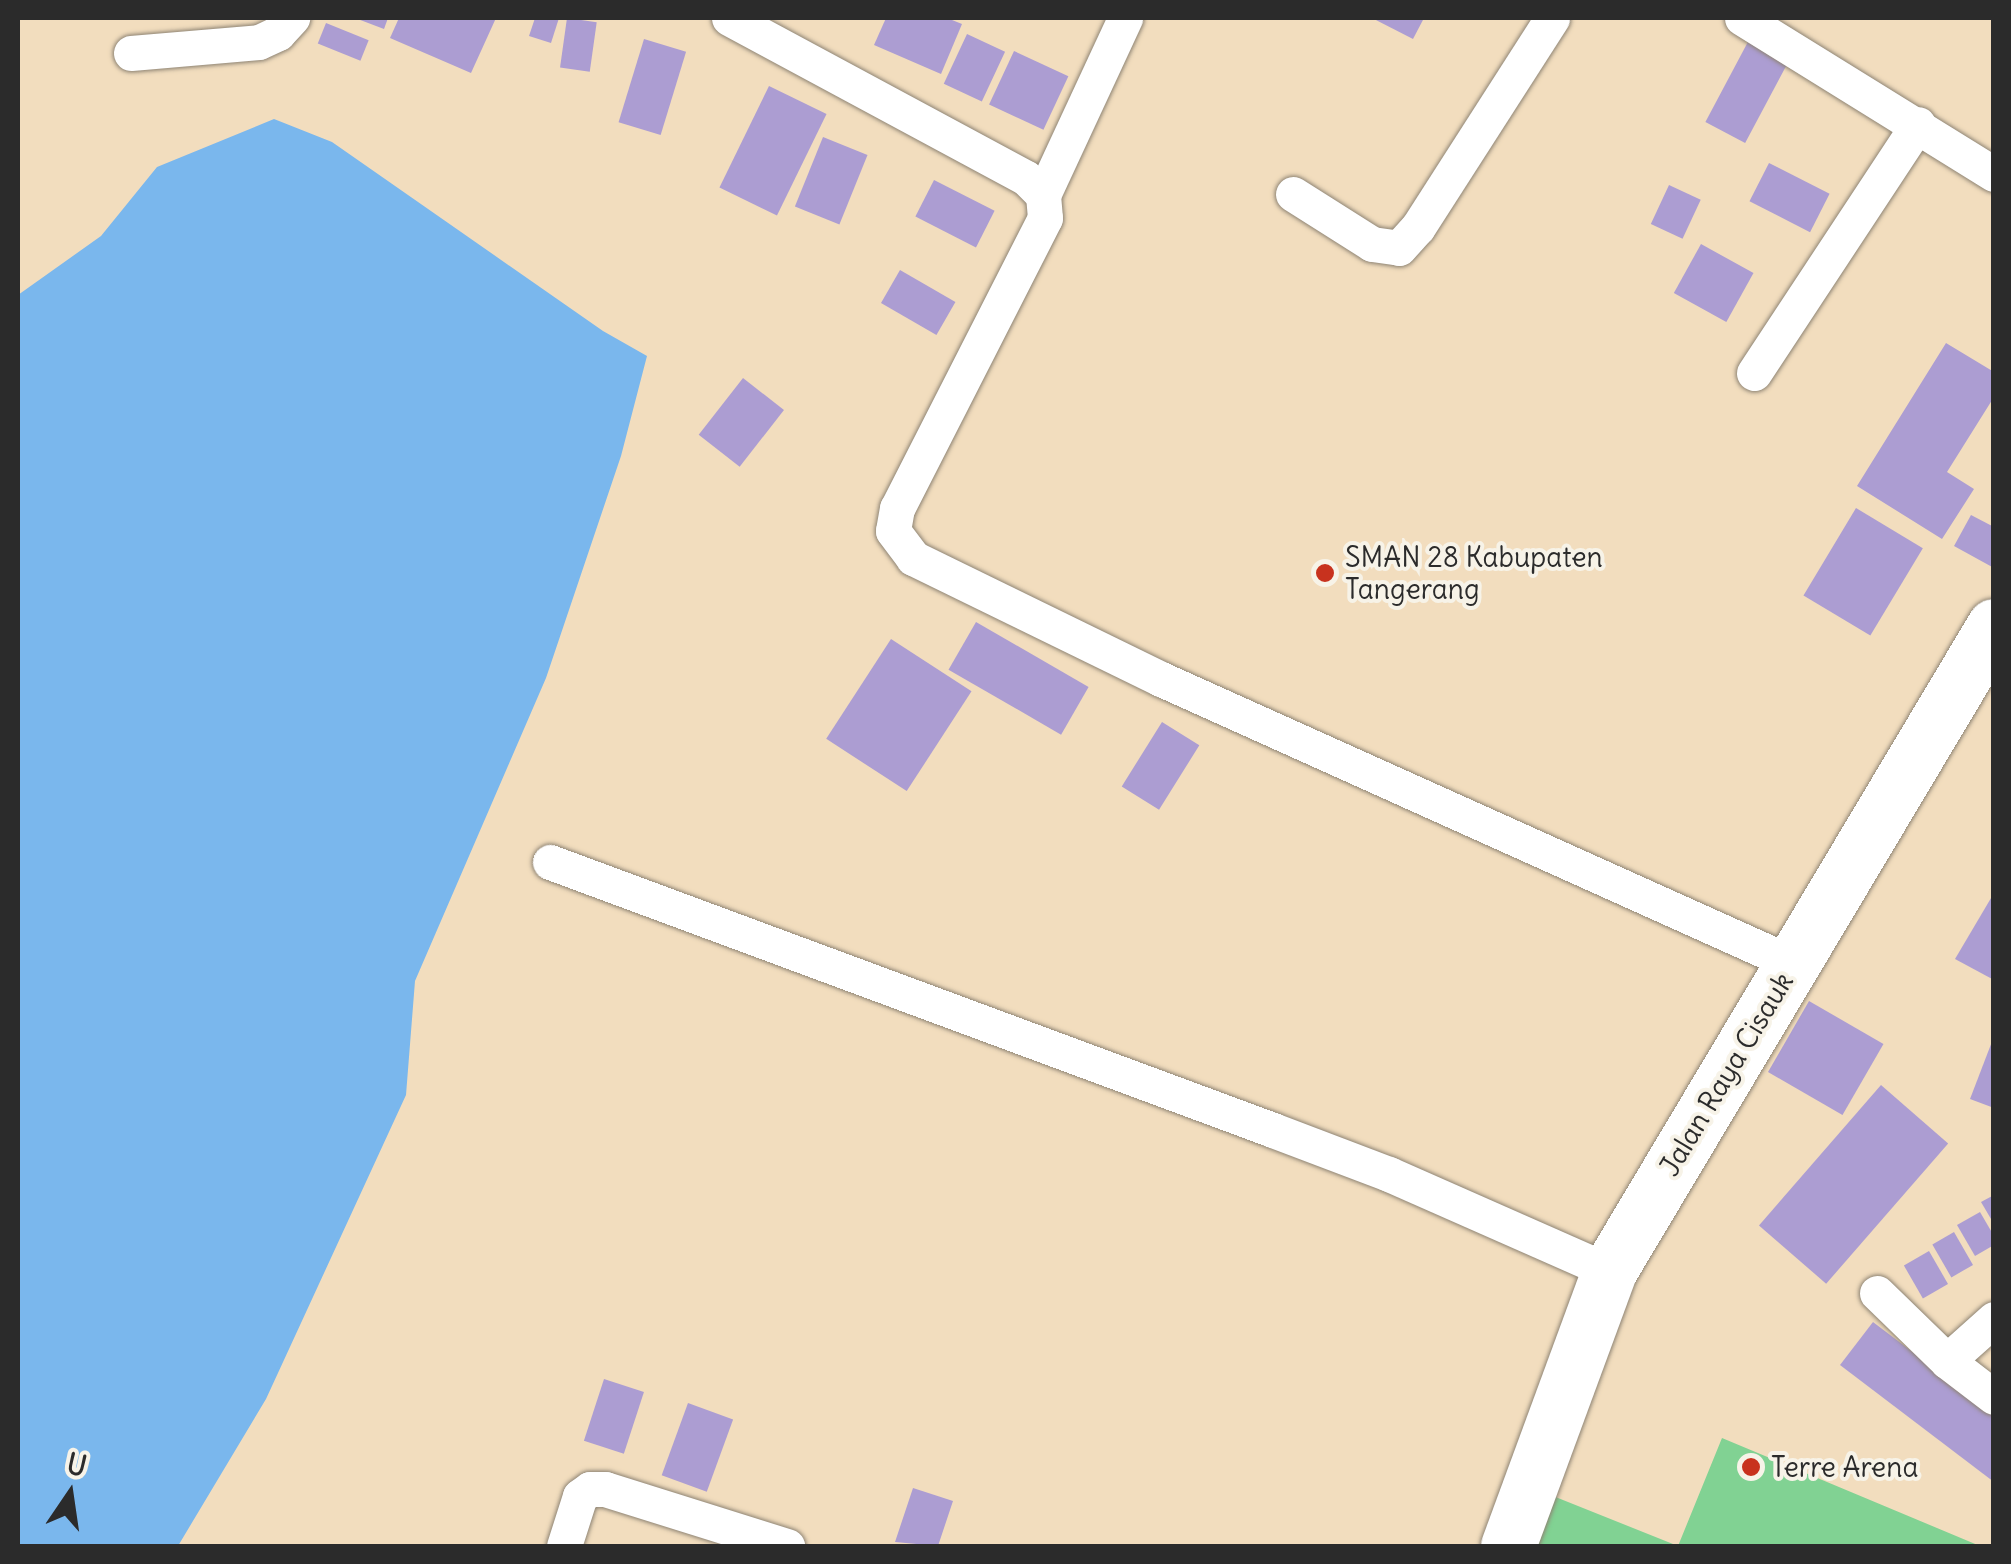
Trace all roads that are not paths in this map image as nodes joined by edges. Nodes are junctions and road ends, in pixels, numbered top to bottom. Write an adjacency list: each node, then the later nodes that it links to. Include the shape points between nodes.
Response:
1 (292, 18): 6 (street, via 259,42)
2 (729, 18): 9 (street, via 1026,178)
3 (1125, 18): 9 (street)
4 (1552, 18): 10 (street, via 1400,248 1372,244)
5 (1742, 18): 7 (street)
6 (131, 53)
7 (1918, 124): 8 (street); 11 (street)
8 (1994, 174)
9 (1043, 194): 14 (street, via 1045,218 897,508 893,531 912,558 1161,679)
10 (1293, 194)
11 (1754, 372)
12 (1994, 626): 14 (main road, Jalan Raya Cisauk)
13 (550, 862): 15 (street, via 1273,1130)
14 (1792, 963): 15 (main road, Jalan Raya Cisauk)
15 (1609, 1271): 22 (main road, Jalan Raya Cisauk)
16 (1877, 1293): 18 (street)
17 (1994, 1319): 18 (street)
18 (1947, 1361): 19 (street)
19 (1994, 1397)
20 (564, 1546): 21 (street, via 580,1496 605,1489)
21 (787, 1546)
22 (1508, 1546)

